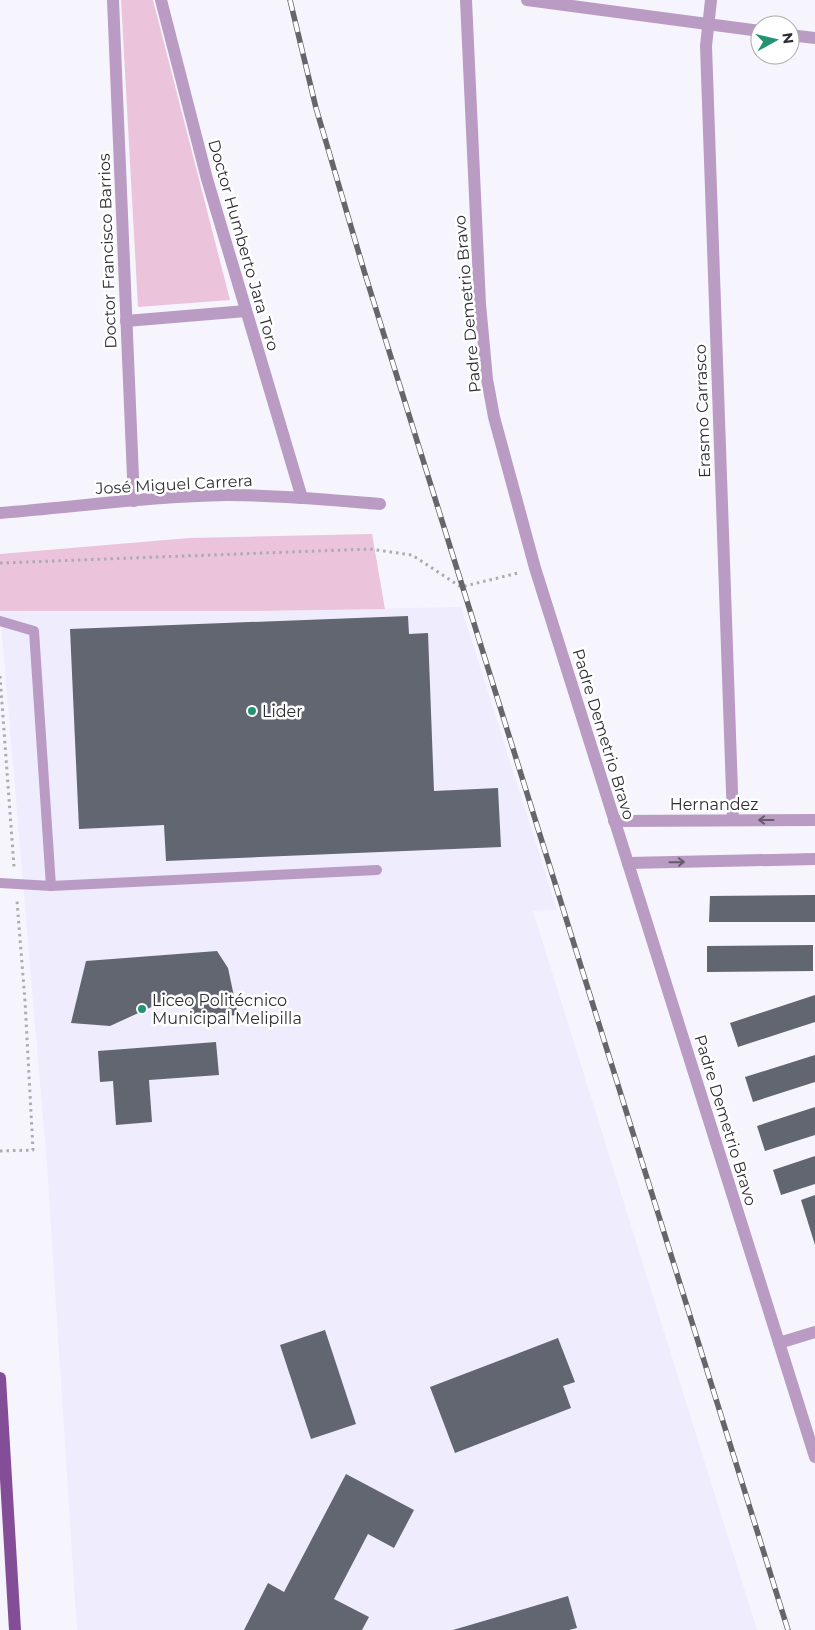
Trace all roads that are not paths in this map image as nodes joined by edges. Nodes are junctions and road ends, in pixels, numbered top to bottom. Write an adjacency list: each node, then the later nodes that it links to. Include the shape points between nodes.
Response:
1 (113, 0): 12 (street, Doctor Francisco Barrios)
2 (162, 0): 11 (street, Doctor Humberto Jara Toro, via 207,179)
3 (466, 0): 20 (street, Padre Demetrio Bravo, via 480,304 487,379 494,417 535,568)
4 (527, 0): 6 (street)
5 (711, 0): 7 (street, Erasmo Carrasco)
6 (601, 5): 7 (street)
7 (709, 24): 8 (street); 18 (street, Erasmo Carrasco, via 706,46)
8 (750, 30)
9 (800, 36): 10 (street)
10 (815, 38)
11 (246, 311): 12 (street); 13 (street, Doctor Humberto Jara Toro)
12 (126, 322): 14 (street, Doctor Francisco Barrios)
13 (302, 498): 14 (street, José Miguel Carrera, via 227,495); 15 (street, José Miguel Carrera)
14 (134, 501): 16 (street, José Miguel Carrera)
15 (380, 504)
16 (0, 513)
17 (0, 621): 25 (lane, via 34,631)
18 (733, 820): 19 (street, Hernandez, one-way to 18); 20 (street, Hernandez)
19 (815, 820)
20 (614, 821): 22 (street, Padre Demetrio Bravo)
21 (815, 859): 22 (street, one-way to 21)
22 (628, 863): 27 (street, Padre Demetrio Bravo)
23 (377, 870): 25 (lane)
24 (0, 883): 25 (lane)
25 (51, 886)
26 (815, 1332): 27 (street)
27 (779, 1343): 29 (street, Padre Demetrio Bravo)
28 (0, 1378): 30 (main road)
29 (815, 1457)
30 (15, 1630)

